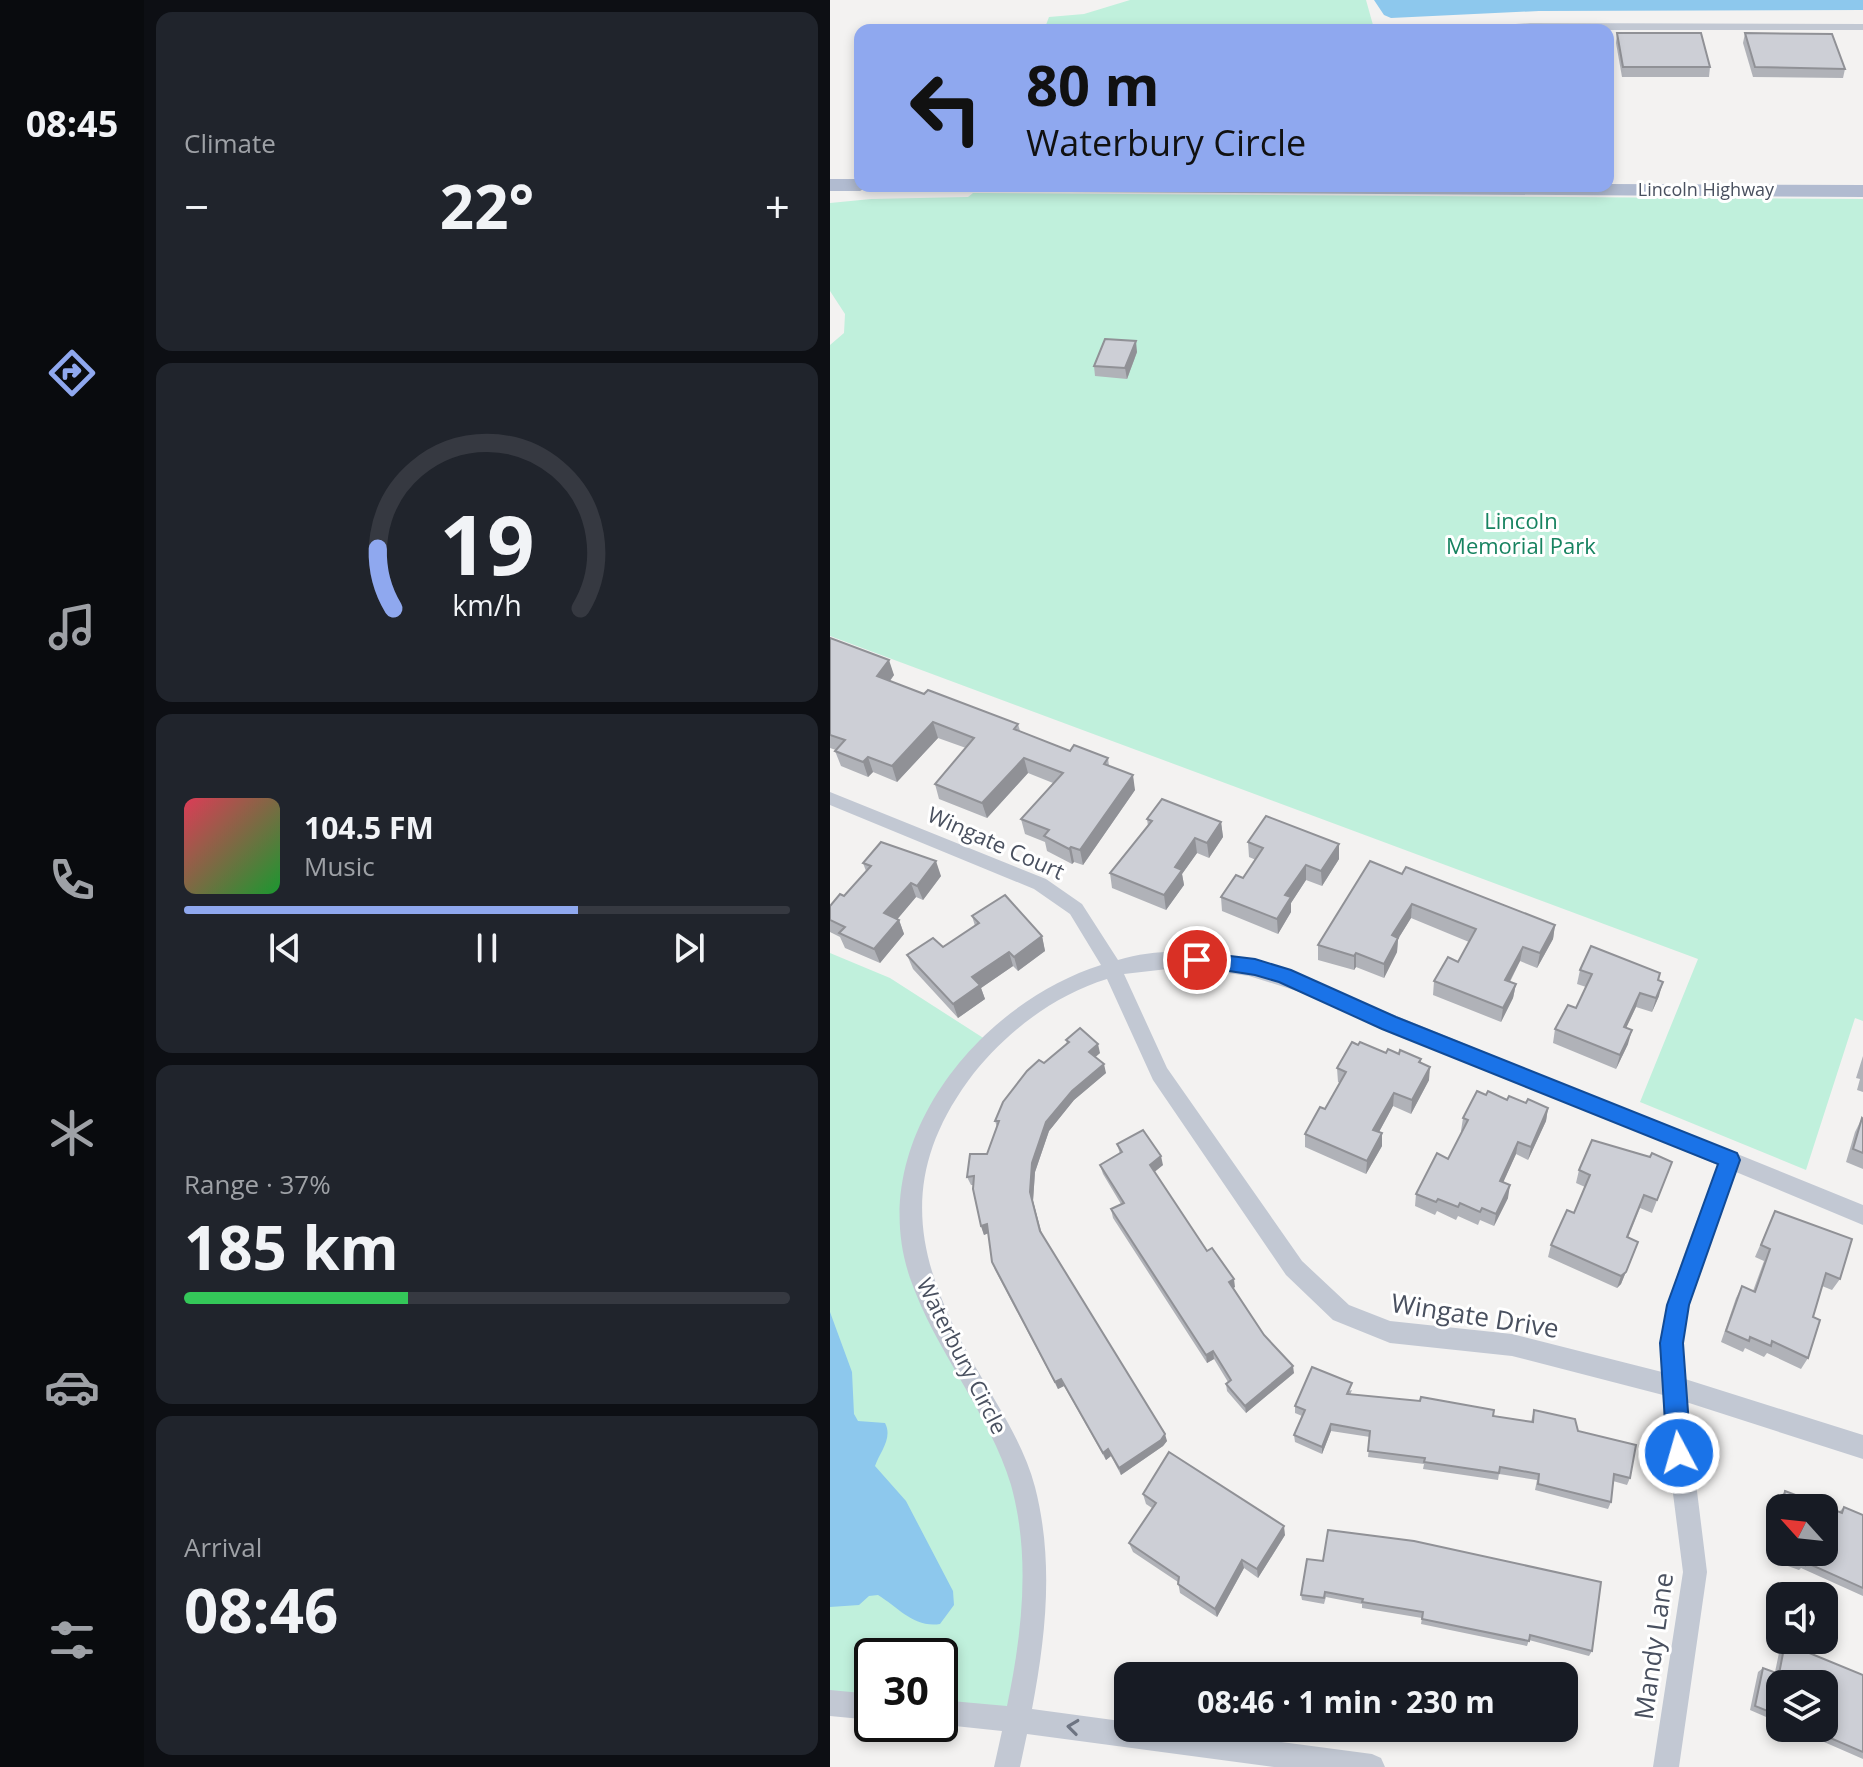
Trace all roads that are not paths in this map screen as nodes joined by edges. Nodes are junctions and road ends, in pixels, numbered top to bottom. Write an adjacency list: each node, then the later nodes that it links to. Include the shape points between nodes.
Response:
1 (1614, 26): 2 (street)
2 (1863, 27)
3 (830, 185): 4 (main road)
4 (854, 185)
5 (1614, 189): 6 (main road, Lincoln Highway)
6 (1863, 191)
7 (830, 798): 8 (street, Wingate Court, via 1049,890 1091,927)
8 (1112, 968): 9 (street, Waterbury Circle, via 1180,959 1269,971); 11 (street, Wingate Drive, via 1160,1074 1294,1268 1341,1313 1390,1332 1512,1345); 16 (street, Waterbury Circle, via 1036,1004 988,1041 947,1092 919,1150 914,1185 913,1249 923,1287 1009,1449 1032,1516 1036,1610)
9 (1730, 1160): 10 (street, Waterbury Circle); 11 (street, Mandy Lane, via 1678,1305)
10 (1863, 1215)
11 (1673, 1386): 12 (street, Wingate Drive); 19 (street, Mandy Lane, via 1695,1572)
12 (1863, 1447)
13 (830, 1703): 14 (street)
14 (854, 1705)
15 (958, 1715): 16 (street)
16 (1017, 1720): 17 (street, Waterbury Circle); 18 (street, one-way to 16)
17 (1007, 1767)
18 (1372, 1767)
19 (1666, 1767)

